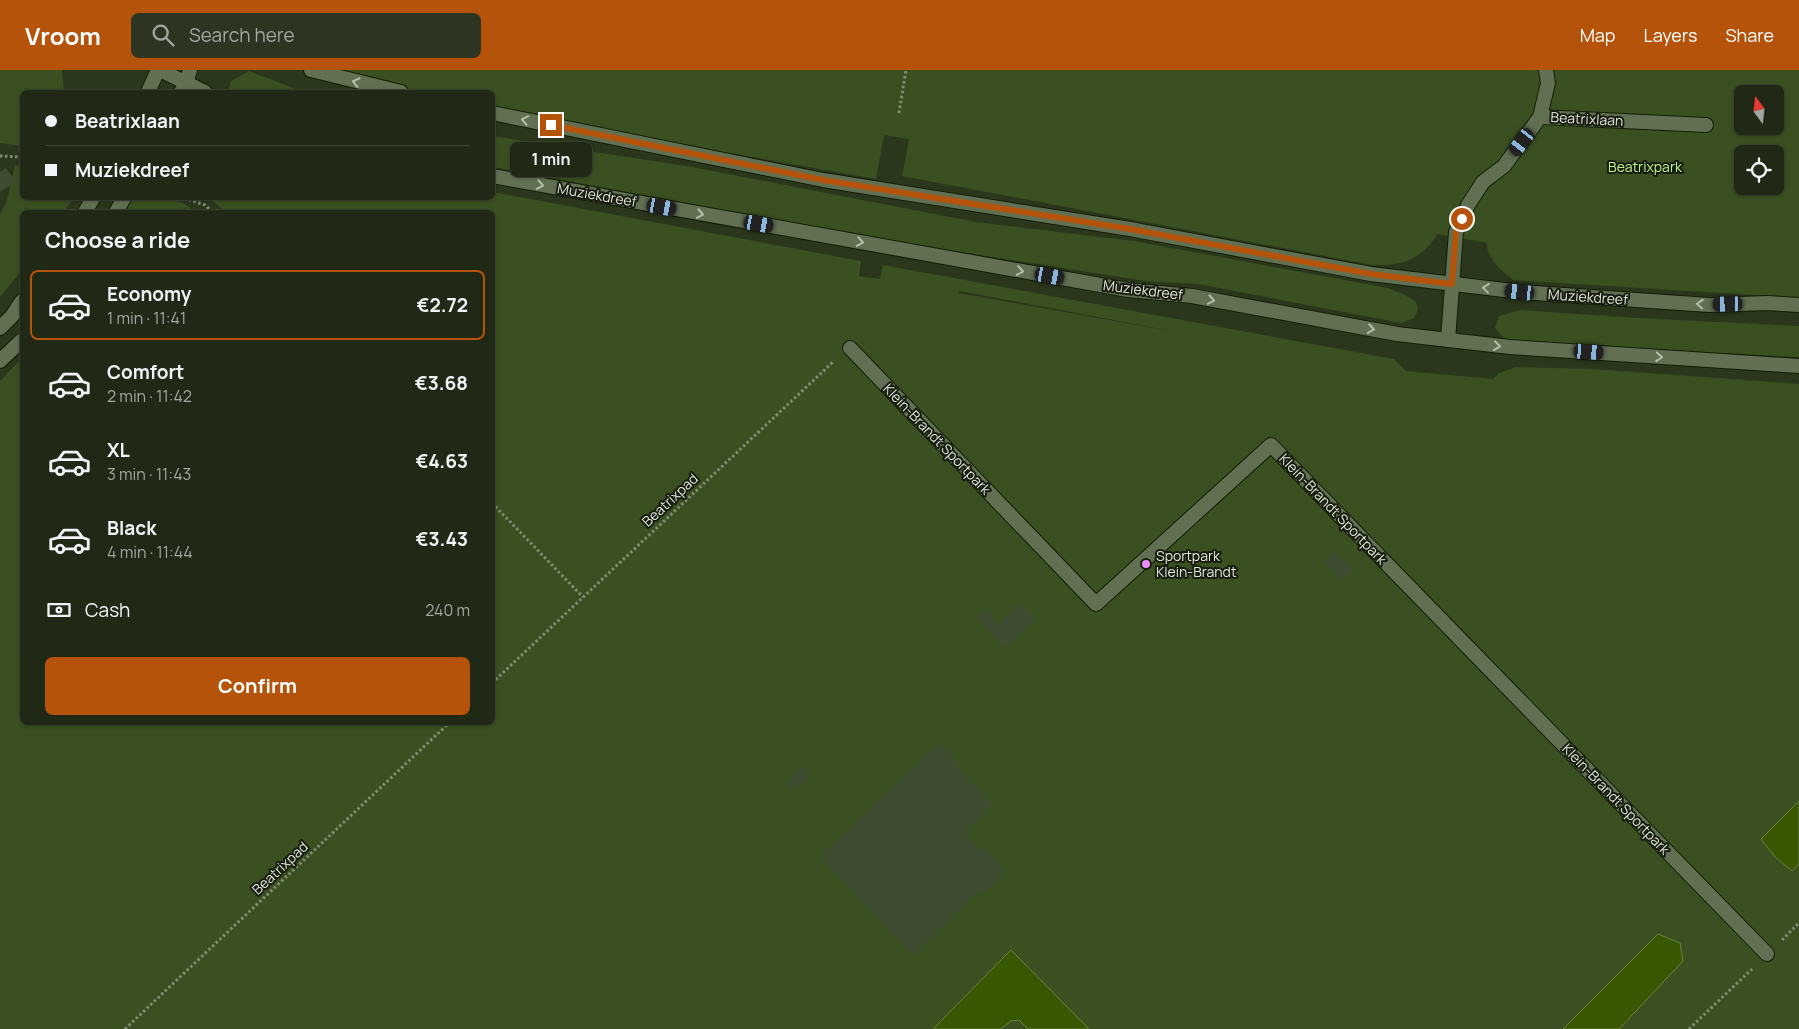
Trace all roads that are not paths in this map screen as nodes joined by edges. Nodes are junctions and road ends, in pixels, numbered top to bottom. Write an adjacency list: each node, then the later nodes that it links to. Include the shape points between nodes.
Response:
1 (159, 70): 4 (main road); 5 (main road)
2 (311, 70): 7 (main road, one-way to 2)
3 (1546, 70): 9 (main road, via 1548,82)
4 (185, 82): 6 (main road)
5 (149, 90)
6 (201, 90)
7 (393, 90)
8 (495, 114): 12 (main road, Muziekdreef, one-way to 8, via 1371,274 1130,229 823,180)
9 (1540, 117): 10 (main road, Beatrixlaan); 12 (main road, Beatrixlaan, via 1504,166 1483,182 1468,205 1456,232)
10 (1706, 125)
11 (495, 177): 16 (main road, Muziekdreef, one-way to 16, via 1128,290 1192,296 1349,326)
12 (1452, 284): 14 (main road, Muziekdreef, one-way to 12, via 1709,304 1520,292); 16 (main road, Beatrixlaan)
13 (20, 304): 15 (main road)
14 (1799, 305)
15 (0, 328)
16 (1448, 340): 20 (main road, Muziekdreef, one-way to 20)
17 (20, 342): 19 (main road)
18 (850, 348): 21 (main road, Klein-Brandt Sportpark, via 1096,604 1271,445)
19 (0, 361)
20 (1799, 366)
21 (1767, 954)

